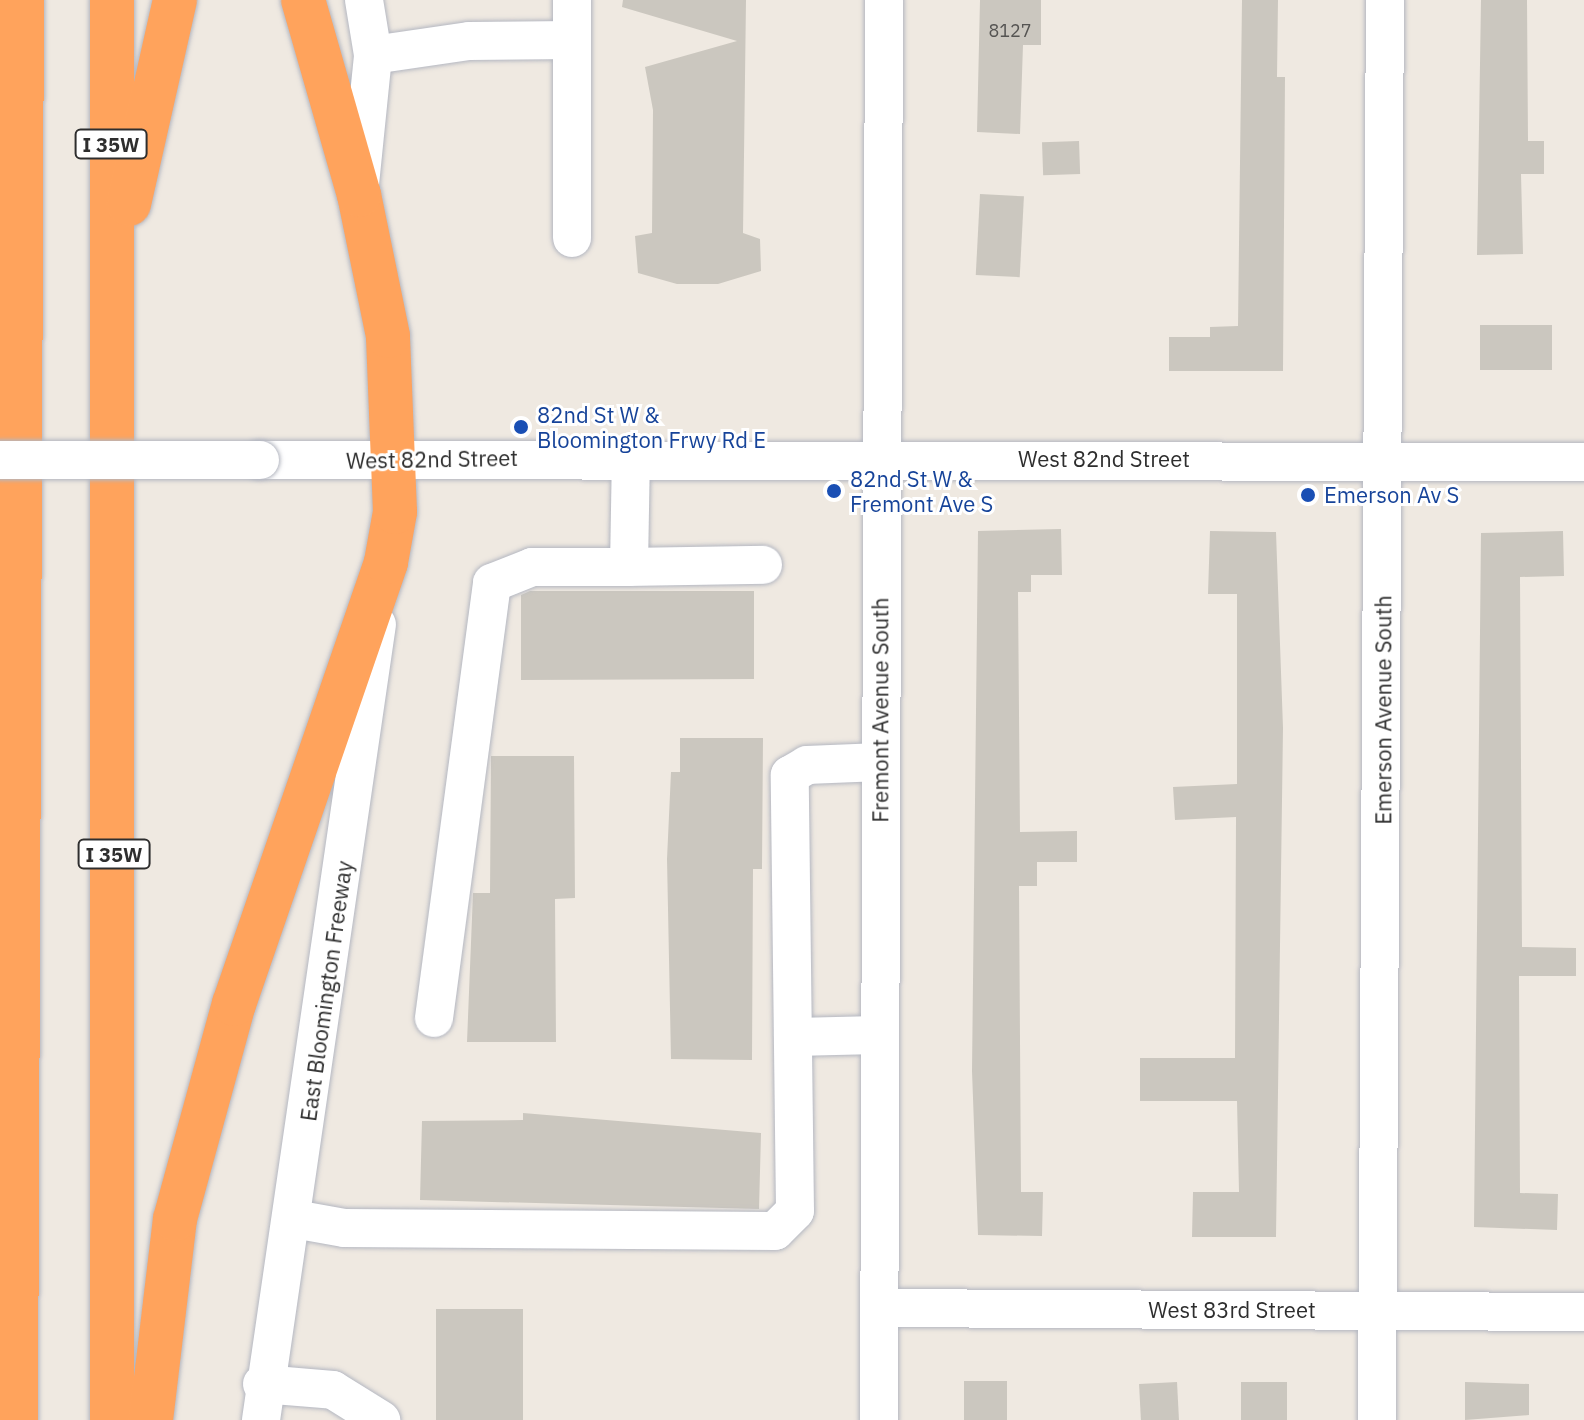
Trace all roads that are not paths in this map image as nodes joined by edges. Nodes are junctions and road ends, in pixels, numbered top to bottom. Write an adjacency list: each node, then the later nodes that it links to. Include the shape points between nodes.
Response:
1 (22, 0): 32 (highway)
2 (112, 0): 13 (highway, I 35W)
3 (175, 0): 13 (highway)
4 (364, 0): 10 (street)
5 (572, 0): 9 (street)
6 (884, 0): 15 (street, Fremont Avenue South)
7 (1385, 0): 17 (street, Emerson Avenue South)
8 (308, 14): 11 (highway)
9 (572, 40): 10 (street, via 469,41); 12 (street)
10 (373, 55): 11 (street)
11 (359, 195): 18 (highway, via 388,336)
12 (572, 238)
13 (111, 288): 33 (highway, I 35W)
14 (631, 457): 15 (street, West 82nd Street); 18 (street, West 82nd Street); 22 (street)
15 (882, 458): 17 (street, West 82nd Street); 23 (street, Fremont Avenue South)
16 (0, 460): 18 (street, West 82nd Street, bridge)
17 (1384, 461): 19 (street, West 82nd Street); 29 (street, Emerson Avenue South)
18 (394, 462): 20 (highway, via 395,512)
19 (1584, 462)
20 (386, 562): 27 (street, East Bloomington Freeway); 34 (highway, via 234,1004 175,1219)
21 (763, 565): 22 (street)
22 (629, 567): 24 (street, via 532,567 492,583)
23 (880, 762): 25 (street, Fremont Avenue South); 26 (street, via 807,765 790,775)
24 (434, 1018)
25 (879, 1035): 26 (street); 28 (street, Fremont Avenue South)
26 (793, 1037): 27 (street, via 795,1211 775,1231 344,1228)
27 (294, 1219): 31 (street, East Bloomington Freeway)
28 (880, 1308): 29 (street, West 83rd Street); 36 (street, Fremont Avenue South)
29 (1378, 1311): 30 (street, West 83rd Street); 37 (street, Emerson Avenue South)
30 (1584, 1312)
31 (262, 1402): 35 (street, via 333,1390)
32 (16, 1420)
33 (112, 1420)
34 (151, 1420)
35 (381, 1420)
36 (879, 1420)
37 (1377, 1420)

